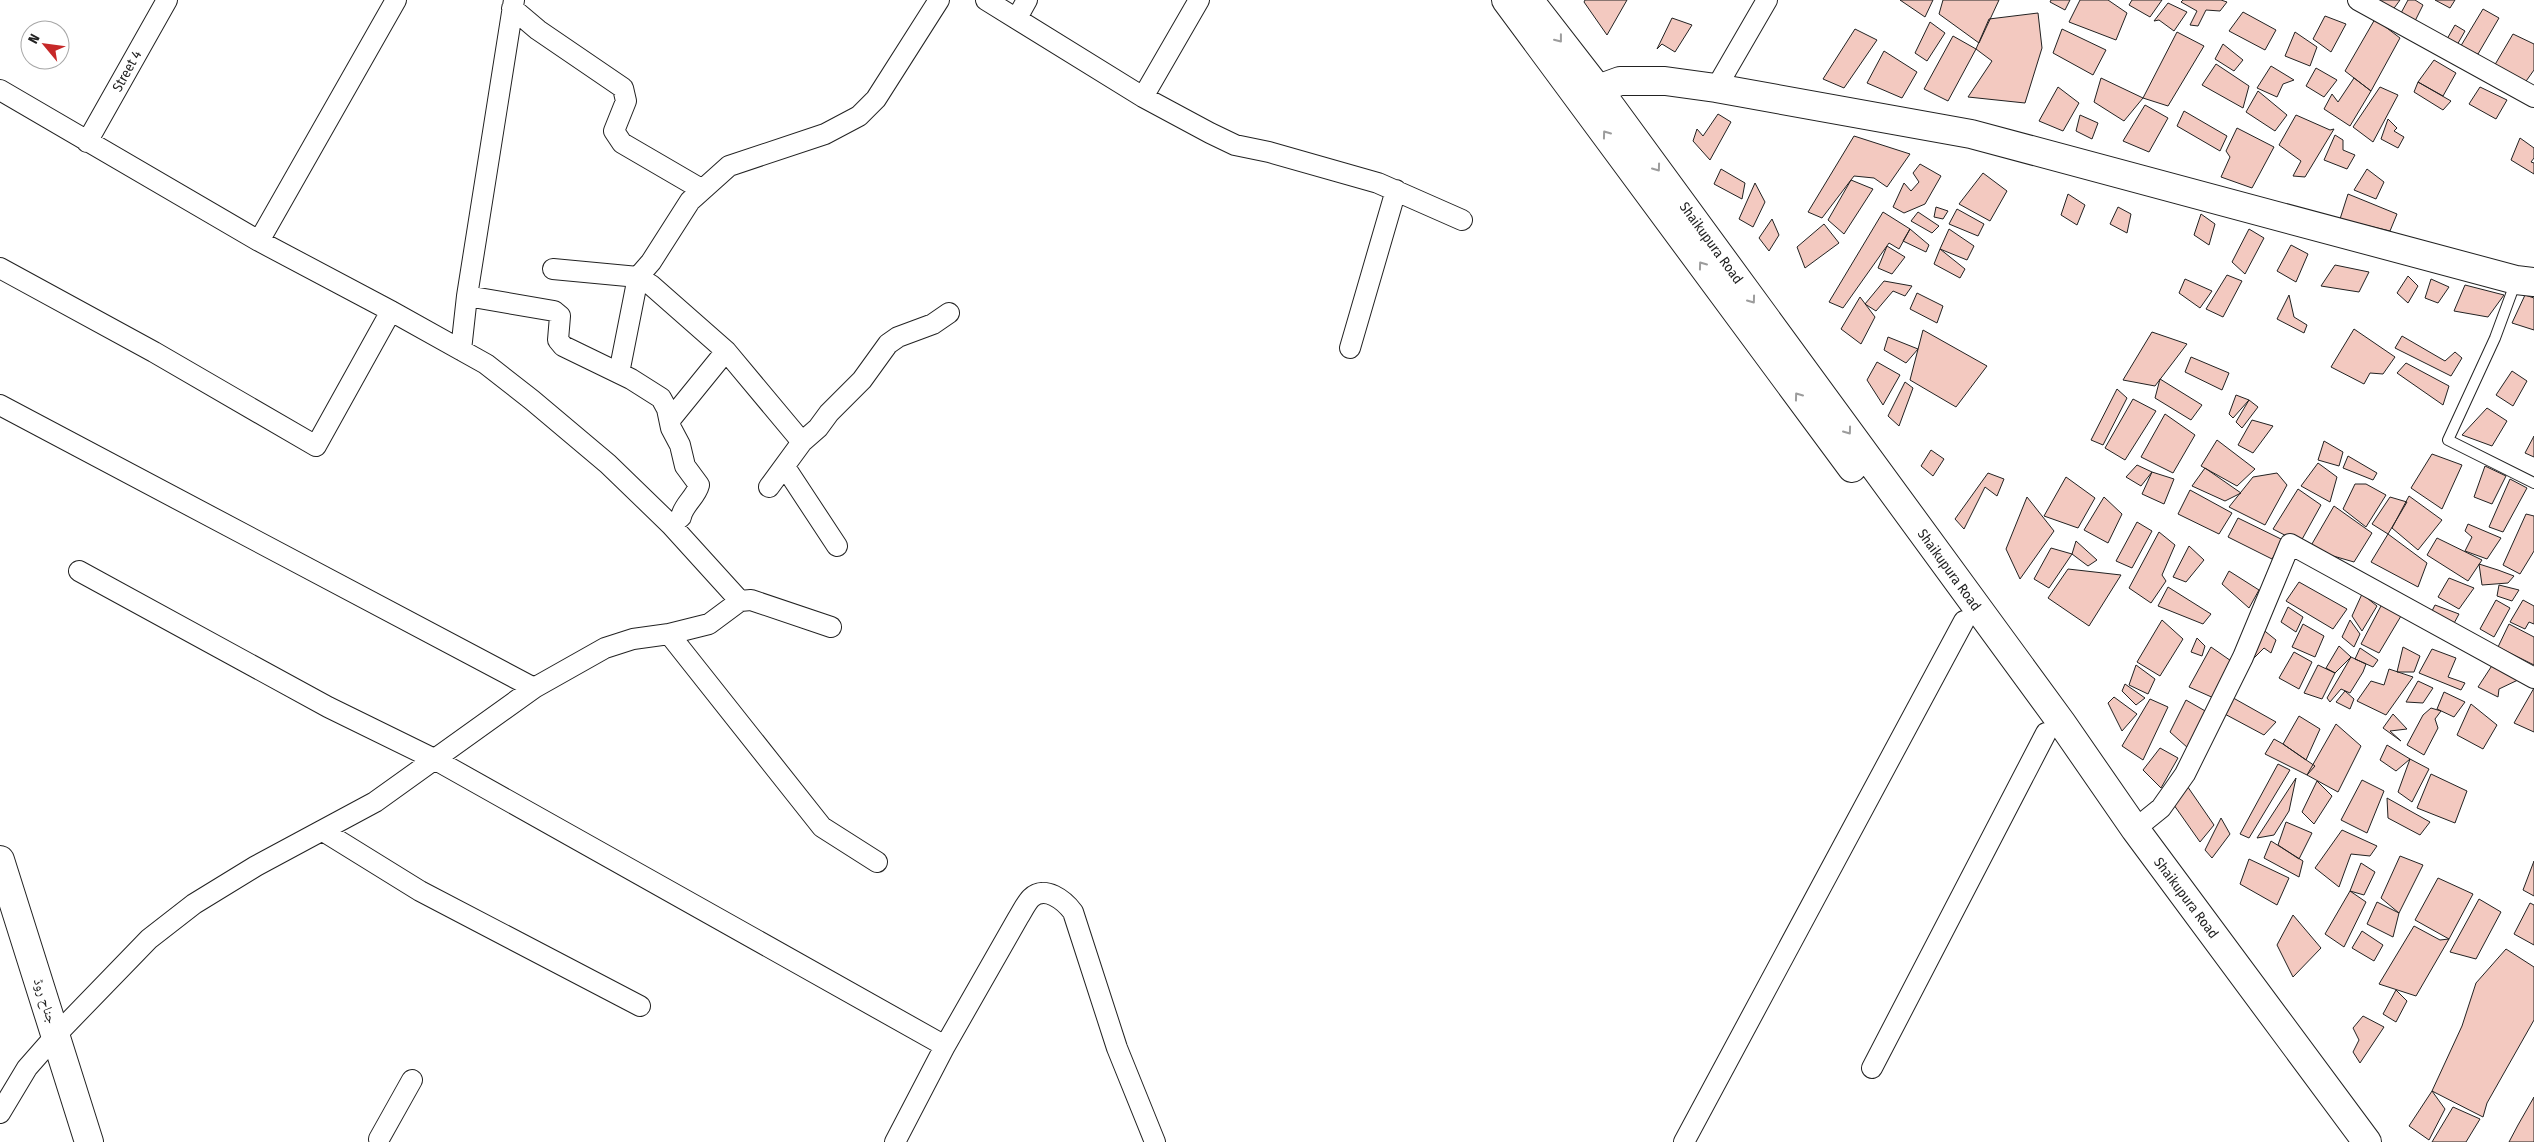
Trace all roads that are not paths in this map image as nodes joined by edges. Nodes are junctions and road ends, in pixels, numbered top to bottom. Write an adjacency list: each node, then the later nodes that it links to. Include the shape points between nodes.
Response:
1 (167, 0): 18 (street, Street 4)
2 (396, 0): 22 (street)
3 (939, 0): 19 (street, via 876,99 859,116 825,134 729,166)
4 (986, 0): 12 (street)
5 (1027, 0): 12 (street)
6 (1199, 0): 16 (street)
7 (1506, 0): 15 (main road, Shaikupura Road)
8 (1766, 0): 13 (street)
9 (2358, 0): 17 (street)
10 (513, 4): 19 (street, via 538,30 623,88 626,100 614,131 622,143); 27 (street)
11 (1537, 5): 15 (main road, Shaikupura Road, one-way to 15)
12 (1017, 18): 16 (street)
13 (1716, 88): 15 (main road, via 1644,80 1620,81); 26 (main road, via 1971,134)
14 (0, 90): 18 (street)
15 (1590, 95): 44 (main road, Shaikupura Road, one-way to 15); 51 (main road, Shaikupura Road, one-way to 51, via 2060,722)
16 (1143, 97): 20 (street, via 1235,145)
17 (2534, 97)
18 (87, 142): 22 (street)
19 (701, 189): 25 (street)
20 (1396, 190): 21 (street); 30 (street)
21 (1462, 220)
22 (259, 242): 28 (street)
23 (0, 268): 28 (street, via 316,446)
24 (553, 269): 25 (street)
25 (638, 277): 32 (street, via 664,295); 33 (street)
26 (2525, 281): 38 (lane, via 2448,440)
27 (467, 296): 31 (street); 33 (street, via 554,311 560,316 558,340 562,346)
28 (391, 311): 31 (street)
29 (949, 313): 36 (street, via 933,324 898,336 888,344 862,380)
30 (1350, 348)
31 (461, 350): 40 (street, via 532,400 608,464)
32 (726, 351): 35 (street); 36 (street)
33 (619, 373): 35 (street, via 661,398)
34 (0, 405): 48 (street)
35 (670, 420): 40 (street, via 685,466 699,485 681,517)
36 (802, 442): 37 (street)
37 (785, 467): 39 (street); 41 (street)
38 (2534, 483)
39 (769, 487)
40 (671, 525): 43 (street)
41 (837, 546)
42 (79, 571): 50 (street, via 328,707)
43 (740, 601): 45 (street, via 751,600); 46 (street, via 709,624)
44 (1964, 621): 49 (main road, Shaikupura Road); 65 (street)
45 (831, 627)
46 (669, 634): 48 (street, via 632,639 605,648); 54 (street, via 822,826)
47 (2534, 678): 51 (street, via 2290,544 2242,657 2185,774 2161,808)
48 (534, 688): 50 (street)
49 (2046, 733): 58 (street); 66 (main road, Shaikupura Road, via 2120,840)
50 (434, 759): 52 (street, via 375,802); 57 (street)
51 (2135, 829): 67 (main road, Shaikupura Road)
52 (323, 831): 55 (street, via 420,891); 56 (street, via 256,866 194,904 149,939)
53 (0, 860): 56 (main road, جناح روڈ)
54 (877, 862)
55 (640, 1006)
56 (56, 1035): 60 (street, via 27,1068); 62 (main road, جناح روڈ)
57 (945, 1046): 63 (street); 64 (street, via 1030,899 1036,894 1047,893 1056,897 1073,912 1118,1048)
58 (1872, 1068)
59 (412, 1080): 61 (street)
60 (0, 1113)
61 (379, 1139)
62 (89, 1142)
63 (895, 1142)
64 (1155, 1142)
65 (1684, 1142)
66 (2343, 1142)
67 (2367, 1142)

